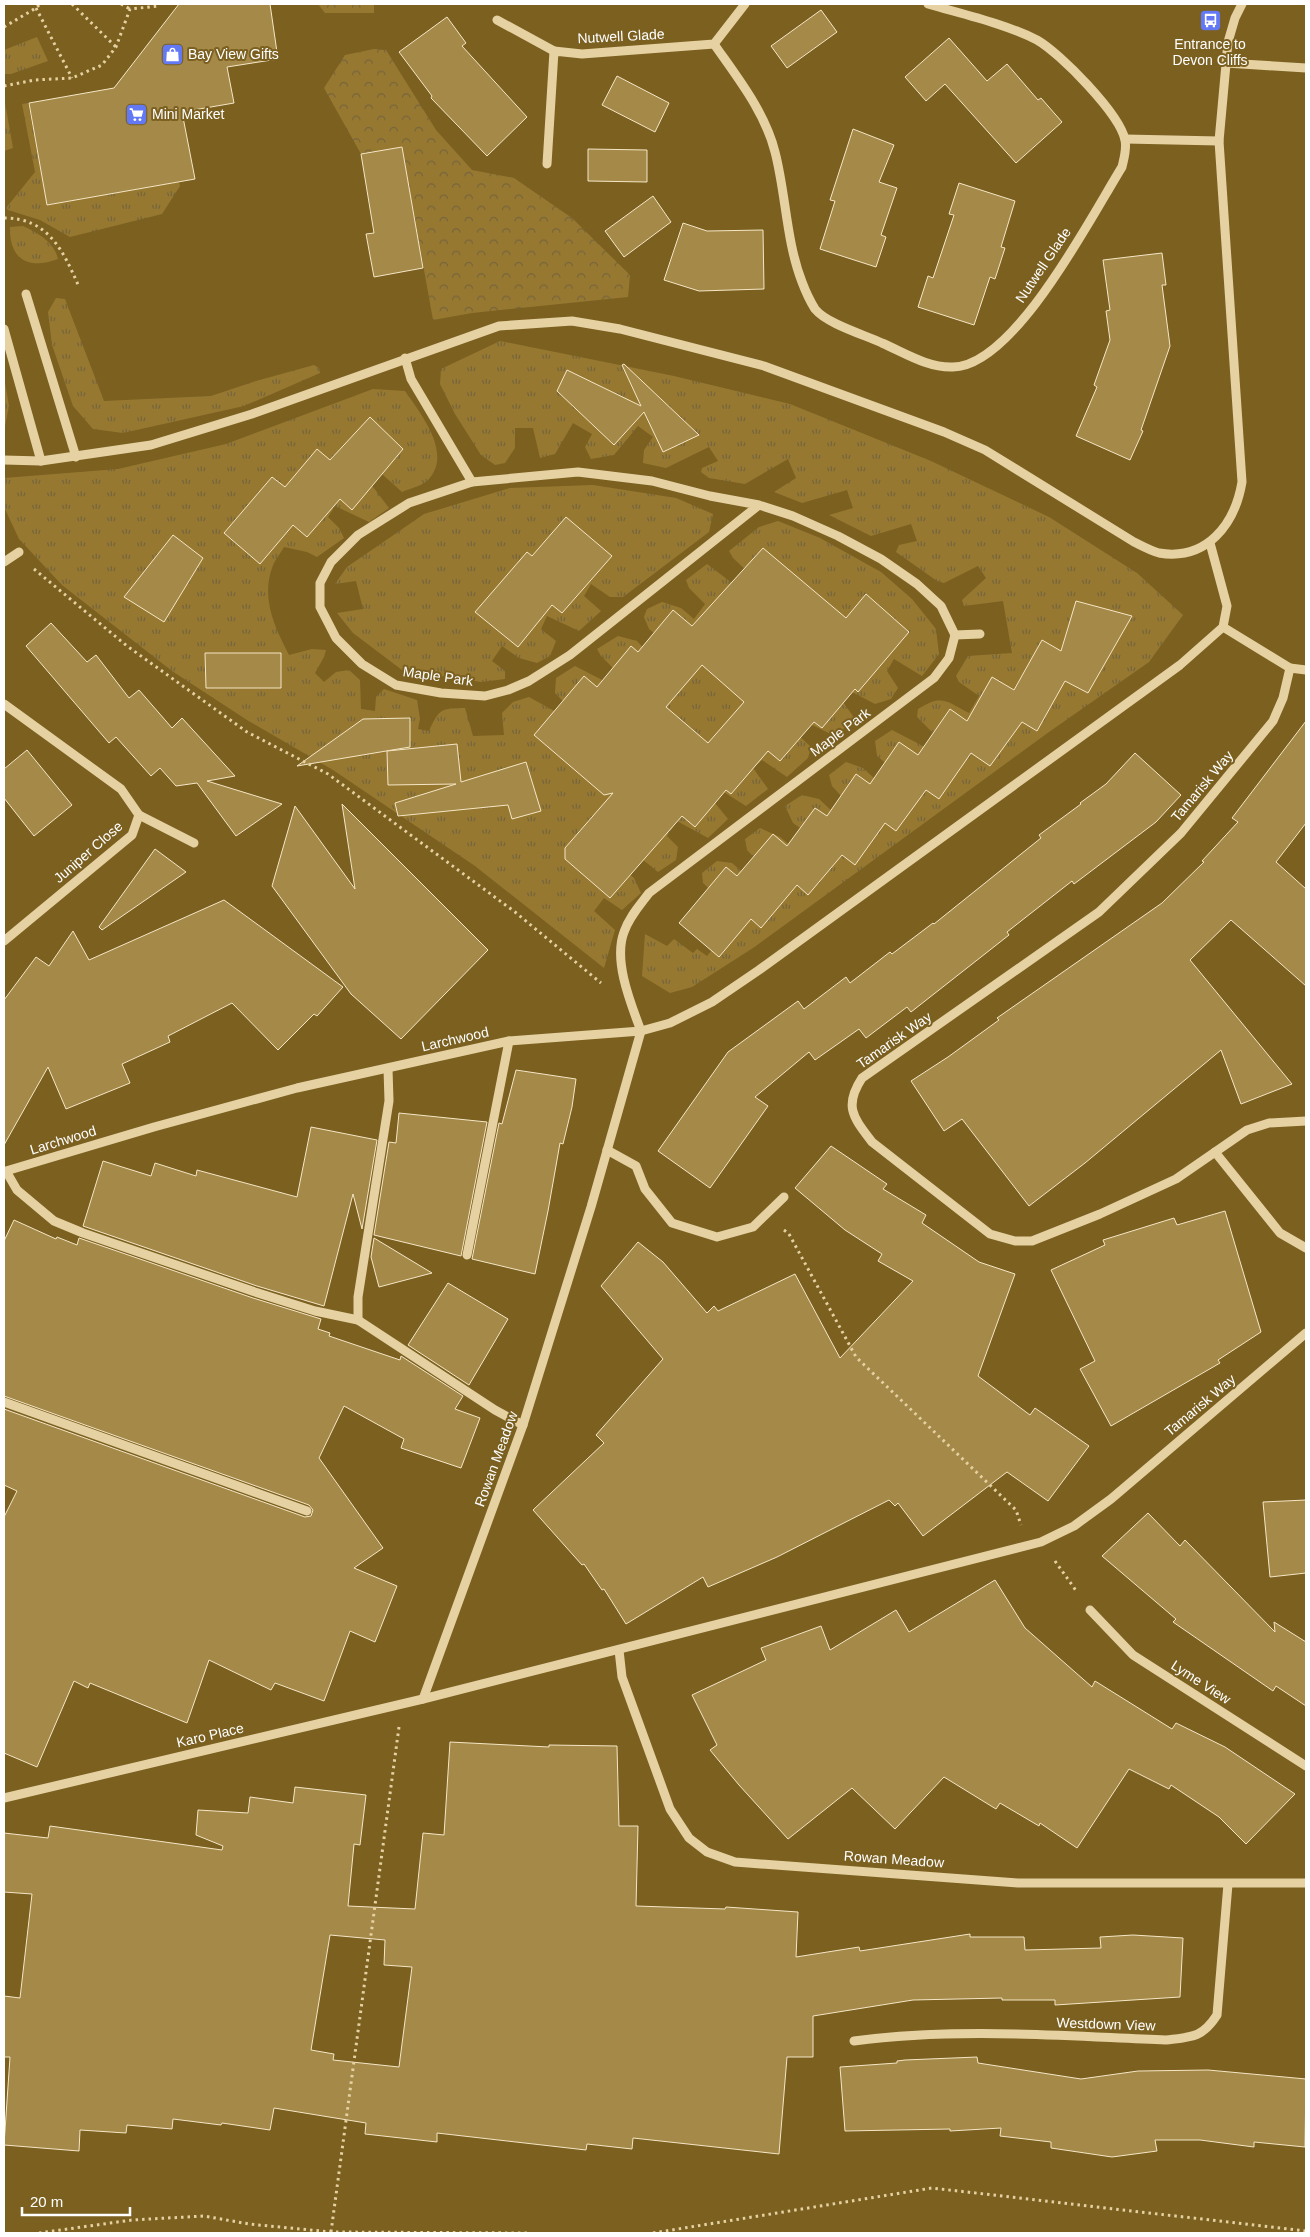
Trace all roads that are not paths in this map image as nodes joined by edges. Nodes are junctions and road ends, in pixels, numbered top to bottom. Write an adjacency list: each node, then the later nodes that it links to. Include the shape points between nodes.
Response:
1 (746, 4): 5 (lane)
2 (928, 4): 9 (lane, via 1038,41 1090,88 1112,115)
3 (1242, 4): 7 (lane, via 1228,42)
4 (497, 20): 6 (lane)
5 (714, 44): 6 (lane, Nutwell Glade, via 582,54); 9 (lane, Nutwell Glade, via 755,104 775,150 799,273 816,310 832,321 935,366 956,367 980,359 1004,341 1042,296 1122,166)
6 (554, 51): 11 (lane)
7 (1226, 63): 8 (lane); 10 (lane)
8 (1306, 68)
9 (1125, 139): 10 (lane)
10 (1219, 141): 20 (lane, via 1242,482 1230,520)
11 (547, 164)
12 (26, 294): 15 (lane)
13 (4, 329): 17 (lane)
14 (404, 358): 15 (lane, via 252,414 152,445); 18 (lane, via 411,379); 20 (lane, via 498,326 572,321 620,329 764,366 944,432 985,450 1134,542 1158,553 1183,553)
15 (76, 456): 17 (lane)
16 (4, 460): 17 (lane)
17 (41, 461)
18 (472, 482): 19 (lane, Maple Park, via 578,472 652,481); 19 (lane, Maple Park, via 409,503 358,535 331,562 320,583 320,607 336,638 362,664 396,685 485,696 530,681 570,655)
19 (759, 505): 25 (lane, Maple Park, via 793,516 881,559 917,584 941,606)
20 (1210, 543): 23 (lane, via 1227,606)
21 (19, 552): 22 (lane)
22 (4, 562)
23 (1223, 627): 26 (lane); 32 (lane, Larchwood, via 1180,665 712,1002 670,1023)
24 (980, 634): 25 (lane)
25 (955, 635): 32 (lane, Maple Park, via 949,658 934,678 649,893 623,933 621,960 628,998)
26 (1290, 668): 27 (lane); 37 (lane, Tamarisk Way, via 1273,721 1181,833 1099,912 862,1078 853,1091 850,1106 872,1142 990,1234 1015,1241 1032,1241 1100,1214 1176,1179)
27 (1306, 670)
28 (4, 704): 29 (lane, Juniper Close, via 121,789)
29 (140, 815): 30 (lane); 31 (lane, Juniper Close, via 132,835)
30 (194, 844)
31 (4, 941)
32 (641, 1031): 33 (lane, Larchwood); 36 (lane, Rowan Meadow)
33 (509, 1041): 34 (lane, Larchwood); 41 (lane)
34 (388, 1069): 38 (lane, Larchwood, via 297,1088); 42 (lane, via 389,1101 358,1297)
35 (1306, 1121): 37 (lane, Tamarisk Way, via 1269,1124 1247,1130)
36 (607, 1150): 39 (lane, via 636,1166 645,1189 672,1223 717,1237 753,1227); 45 (lane, Rowan Meadow)
37 (1215, 1152): 40 (lane, via 1280,1233)
38 (5, 1172): 42 (lane, Larchwood, via 17,1190 54,1221 255,1292 315,1311)
39 (784, 1197)
40 (1306, 1248)
41 (467, 1255)
42 (358, 1320): 45 (lane, Larchwood)
43 (1306, 1332): 48 (lane, Tamarisk Way, via 1111,1499 1074,1526 1041,1542)
44 (4, 1402): 46 (lane)
45 (523, 1425): 49 (lane, Rowan Meadow)
46 (307, 1511)
47 (1090, 1610): 50 (lane, Lyme View, via 1133,1655)
48 (620, 1650): 49 (lane); 53 (lane, Rowan Meadow, via 622,1676 670,1809 689,1838 707,1852 735,1862 1018,1883)
49 (423, 1699): 51 (lane, Karo Place)
50 (1306, 1766)
51 (4, 1798)
52 (1306, 1883): 53 (lane, Rowan Meadow)
53 (1228, 1884): 54 (lane, Westdown View, via 1217,2015 1208,2029 1195,2035 1166,2040 948,2032)
54 (854, 2041)

